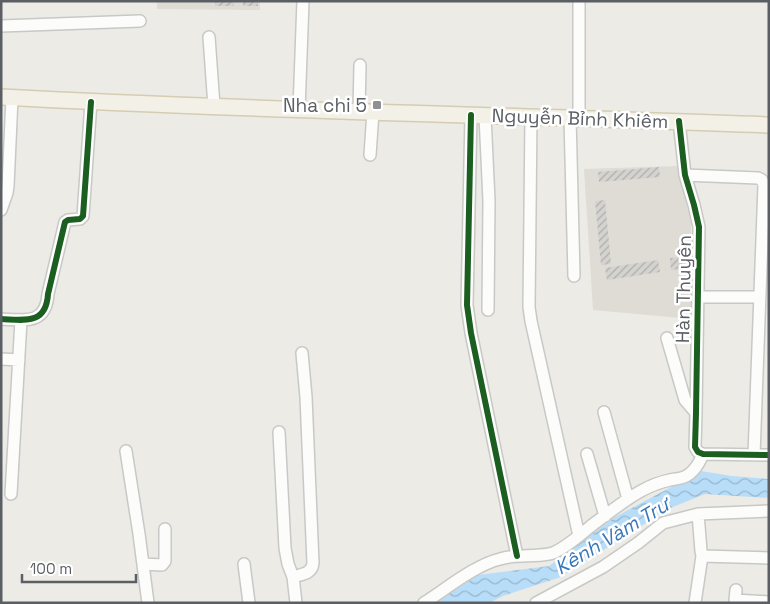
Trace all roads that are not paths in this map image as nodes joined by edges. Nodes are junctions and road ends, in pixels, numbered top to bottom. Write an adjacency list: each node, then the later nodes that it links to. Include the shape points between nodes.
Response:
1 (303, 1): 10 (street)
2 (579, 1): 14 (street)
3 (140, 21): 4 (street)
4 (1, 26)
5 (209, 37): 9 (street)
6 (360, 65): 11 (street)
7 (7, 97): 8 (main road, Nguyễn Bỉnh Khiêm); 19 (street, via 8,186)
8 (91, 102): 9 (main road, Nguyễn Bỉnh Khiêm); 25 (street, via 83,216 65,222 44,312)
9 (214, 106): 10 (main road, Nguyễn Bỉnh Khiêm)
10 (299, 109): 11 (main road, Nguyễn Bỉnh Khiêm)
11 (366, 112): 12 (main road, Nguyễn Bỉnh Khiêm); 17 (street)
12 (478, 115): 13 (main road, Nguyễn Bỉnh Khiêm); 23 (street, via 489,201); 46 (street, via 467,305)
13 (532, 116): 14 (main road, Nguyễn Bỉnh Khiêm); 45 (street, via 529,307)
14 (574, 117): 15 (main road, Nguyễn Bỉnh Khiêm); 20 (street)
15 (679, 122): 16 (main road, Nguyễn Bỉnh Khiêm); 18 (street, Hàn Thuyên)
16 (769, 125)
17 (370, 155)
18 (685, 175): 21 (street, Hàn Thuyên, via 699,227); 22 (street, via 762,180)
19 (1, 210)
20 (574, 276)
21 (698, 297): 22 (street); 31 (street, Hàn Thuyên)
22 (760, 297): 36 (street)
23 (488, 310)
24 (1, 319): 25 (street)
25 (21, 320): 29 (street)
26 (667, 338): 31 (street, via 685,400)
27 (302, 353): 51 (street, via 313,569)
28 (1, 359): 29 (street)
29 (19, 360): 38 (street)
30 (604, 412): 40 (street)
31 (696, 413): 35 (street, Hàn Thuyên, via 695,448)
32 (279, 432): 51 (street, via 285,548)
33 (126, 451): 49 (street)
34 (588, 454): 43 (street)
35 (703, 454): 36 (street); 40 (street, via 687,476 651,486)
36 (754, 455): 37 (street)
37 (769, 455)
38 (7, 457): 39 (street)
39 (12, 494)
40 (628, 499): 43 (street)
41 (769, 511): 42 (street)
42 (698, 514): 47 (street); 52 (street, via 663,523)
43 (605, 516): 45 (street)
44 (165, 530): 49 (street, via 164,564)
45 (579, 536): 46 (street, via 546,555)
46 (517, 556): 58 (street, via 484,566)
47 (702, 556): 48 (street); 60 (street)
48 (769, 558)
49 (143, 564): 55 (street)
50 (244, 564): 56 (street)
51 (293, 577): 57 (street)
52 (556, 598): 59 (street)
53 (735, 598): 54 (street)
54 (769, 602)
55 (148, 603)
56 (249, 603)
57 (296, 603)
58 (424, 603)
59 (536, 603)
60 (695, 603)

